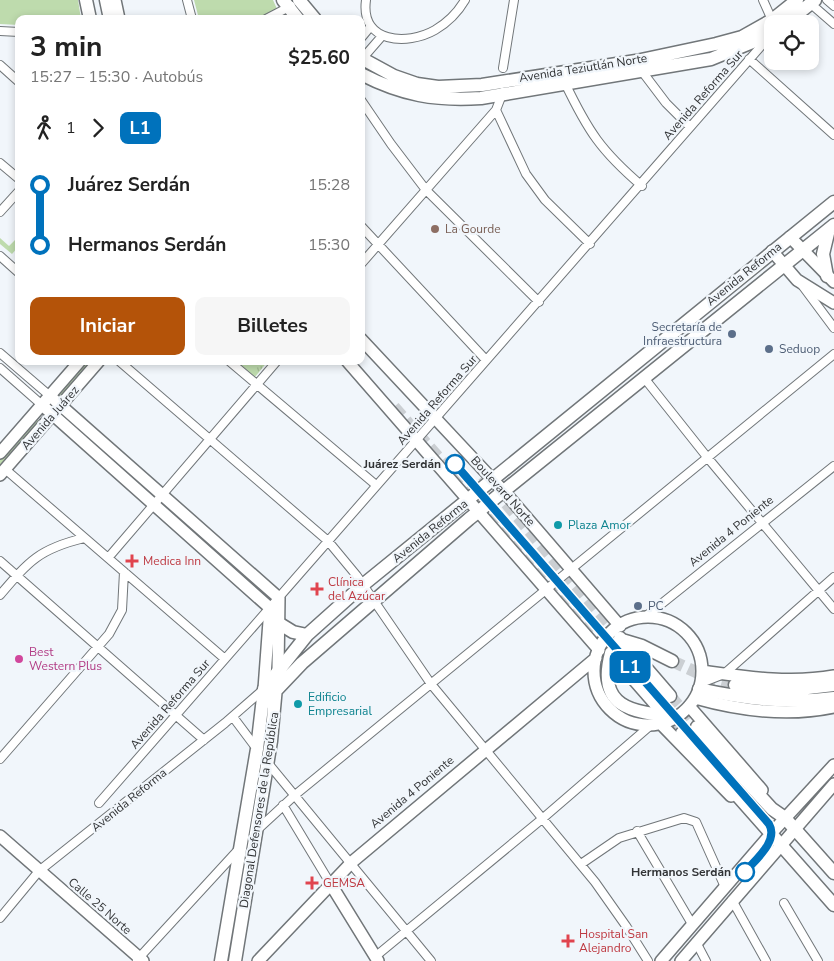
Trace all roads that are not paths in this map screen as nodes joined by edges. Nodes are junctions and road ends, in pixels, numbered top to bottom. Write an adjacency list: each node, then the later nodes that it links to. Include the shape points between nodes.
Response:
1 (80, 0): 16 (main road)
2 (86, 0): 17 (main road)
3 (106, 0): 18 (main road)
4 (115, 0): 19 (main road)
5 (187, 0): 20 (street)
6 (366, 0): 29 (street, via 367,20)
7 (466, 0): 33 (street, via 435,31 401,40)
8 (514, 0): 41 (street)
9 (763, 0): 24 (street)
10 (797, 0): 25 (main road, Avenida Teziutlán Norte)
11 (827, 0): 15 (street)
12 (299, 1): 14 (street); 23 (main road)
13 (813, 2): 26 (main road); 27 (street)
14 (286, 4): 21 (street); 22 (main road)
15 (834, 6)
16 (83, 15)
17 (89, 15)
18 (109, 15)
19 (118, 15)
20 (191, 15)
21 (271, 15)
22 (295, 15)
23 (311, 15)
24 (770, 15)
25 (778, 15)
26 (796, 15)
27 (834, 24)
28 (764, 25): 39 (main road, Avenida Teziutlán Norte, via 742,37)
29 (371, 26): 32 (street); 33 (street)
30 (0, 31): 31 (street)
31 (15, 32)
32 (365, 33)
33 (382, 36): 36 (street)
34 (764, 37): 39 (main road, Avenida Teziutlán Norte, via 711,59)
35 (764, 43): 37 (street, Avenida Reforma Sur)
36 (365, 56)
37 (749, 59): 48 (street, Avenida Reforma Sur); 49 (street)
38 (365, 61): 45 (main road, Avenida Teziutlán Norte, via 394,76 438,87)
39 (639, 65): 44 (main road, Avenida Teziutlán Norte); 45 (main road, Avenida Teziutlán Norte); 48 (street, via 666,103)
40 (0, 66): 43 (street)
41 (503, 68)
42 (365, 76): 45 (main road, Avenida Teziutlán Norte, via 390,88 426,97 463,99)
43 (15, 79)
44 (565, 83): 45 (main road, Avenida Teziutlán Norte); 52 (street, via 584,123 599,145)
45 (503, 87): 47 (street)
46 (365, 106): 53 (street)
47 (496, 110): 53 (street); 61 (street, via 526,174 545,200)
48 (690, 127): 52 (street, Avenida Reforma Sur)
49 (834, 135)
50 (0, 163): 51 (street)
51 (15, 176)
52 (642, 186): 61 (street, Avenida Reforma Sur)
53 (426, 190): 60 (street); 70 (street)
54 (15, 195): 56 (street)
55 (834, 202): 59 (main road, Avenida Reforma)
56 (0, 212)
57 (831, 227): 62 (main road, Avenida Reforma); 68 (main road, via 823,254)
58 (365, 230): 60 (street)
59 (790, 237): 62 (main road); 63 (main road, Avenida Reforma)
60 (378, 244): 65 (street); 78 (street)
61 (590, 244): 70 (street, Avenida Reforma Sur)
62 (802, 250): 66 (main road, Avenida Reforma); 68 (main road)
63 (772, 251): 66 (main road); 73 (main road, Avenida Reforma)
64 (0, 256): 67 (street)
65 (365, 259)
66 (784, 264): 69 (main road); 74 (main road, Avenida Reforma)
67 (15, 269)
68 (830, 279)
69 (798, 280): 71 (main road); 72 (street)
70 (539, 302): 78 (street, Avenida Reforma Sur)
71 (834, 303)
72 (834, 328)
73 (678, 329): 74 (main road); 97 (main road, Avenida Reforma)
74 (689, 342): 86 (main road, Avenida Reforma)
75 (365, 343): 90 (main road, Boulevard Norte)
76 (0, 352): 88 (street)
77 (834, 354): 94 (street)
78 (486, 360): 90 (street, Avenida Reforma Sur)
79 (77, 365): 88 (main road, Avenida Juárez)
80 (95, 365): 89 (main road, Avenida Juárez)
81 (124, 365): 91 (street)
82 (234, 365): 87 (street)
83 (274, 365): 87 (street)
84 (351, 365): 92 (main road)
85 (0, 368): 88 (street)
86 (646, 379): 94 (street); 99 (main road, Avenida Reforma)
87 (256, 385): 91 (street); 98 (street)
88 (46, 400): 89 (main road); 93 (main road, Avenida Juárez)
89 (56, 410): 96 (main road, Avenida Juárez); 100 (main road)
90 (436, 418): 92 (street, Avenida Reforma Sur); 97 (main road, Boulevard Norte)
91 (209, 440): 100 (street); 105 (street)
92 (417, 440): 98 (street, Avenida Reforma Sur); 101 (main road)
93 (0, 453)
94 (707, 457): 103 (street); 108 (street)
95 (834, 466): 103 (street, Avenida 4 Poniente)
96 (2, 472): 104 (street)
97 (493, 480): 99 (main road, Boulevard Norte); 101 (main road, Avenida Reforma)
98 (376, 485): 105 (street, Avenida Reforma Sur)
99 (503, 491): 102 (main road, Avenida Reforma); 108 (main road, Boulevard Norte)
100 (157, 499): 106 (street); 116 (main road); 118 (main road)
101 (469, 500): 102 (main road); 112 (main road, Avenida Reforma)
102 (479, 512): 113 (main road); 117 (main road, Avenida Reforma)
103 (762, 524): 114 (street); 120 (street, Avenida 4 Poniente)
104 (84, 538): 106 (street); 110 (street, via 46,550)
105 (328, 541): 112 (street); 116 (street, Avenida Reforma Sur)
106 (108, 558): 109 (street)
107 (0, 561): 110 (street)
108 (572, 568): 113 (street); 123 (main road, Boulevard Norte)
109 (124, 572): 124 (street, via 122,610); 126 (street)
110 (17, 576): 115 (street); 124 (street)
111 (834, 578): 114 (street)
112 (364, 584): 117 (street); 122 (main road, Avenida Reforma)
113 (545, 589): 125 (main road); 132 (street)
114 (818, 590): 119 (street); 130 (street)
115 (0, 595)
116 (279, 598): 118 (street, Avenida Reforma Sur); 121 (main road, Diagonal Defensores de la República)
117 (374, 602): 132 (street); 135 (main road, Avenida Reforma)
118 (270, 608): 126 (street, Avenida Reforma Sur); 135 (main road, Diagonal Defensores de la República)
119 (834, 610)
120 (645, 617): 123 (main road); 129 (main road, via 660,618 685,632 700,656)
121 (280, 624): 122 (main road, via 293,632); 128 (main road, Diagonal Defensores de la República)
122 (307, 635): 128 (main road, Avenida Reforma)
123 (620, 635): 125 (main road, via 604,640); 127 (main road); 137 (main road, Boulevard Norte)
124 (98, 647): 142 (street); 151 (street)
125 (602, 654): 141 (main road); 144 (main road, via 611,691 618,702 629,710); 145 (main road, via 595,675 598,691 606,705 619,717 634,724); 150 (main road, Avenida 4 Poniente)
126 (224, 659): 142 (street, Avenida Reforma Sur)
127 (672, 661)
128 (278, 670): 135 (main road, Diagonal Defensores de la República)
129 (702, 670): 130 (main road); 136 (main road)
130 (724, 674): 131 (main road, via 771,680); 136 (street)
131 (834, 676)
132 (431, 684): 150 (street); 155 (street)
133 (735, 685): 134 (main road, via 791,690)
134 (834, 685)
135 (270, 689): 139 (main road, Avenida Reforma); 143 (street, Avenida Reforma); 152 (main road, Diagonal Defensores de la República)
136 (696, 694): 138 (main road, via 793,702); 140 (main road, via 728,707 766,712); 144 (main road); 159 (main road)
137 (670, 696)
138 (834, 698)
139 (263, 704): 149 (main road, Diagonal Defensores de la República)
140 (834, 707)
141 (660, 709)
142 (176, 715): 148 (street); 156 (street, Avenida Reforma Sur)
143 (233, 717): 148 (street, Avenida Reforma); 149 (street)
144 (676, 717): 145 (main road)
145 (656, 725): 158 (street); 162 (main road)
146 (697, 727): 159 (main road, via 772,809)
147 (682, 733): 162 (main road)
148 (204, 740): 168 (street, Avenida Reforma)
149 (257, 749): 152 (street); 165 (main road, Diagonal Defensores de la República)
150 (485, 750): 158 (street); 166 (main road, Avenida 4 Poniente)
151 (0, 760)
152 (268, 763): 155 (street); 160 (main road, Diagonal Defensores de la República)
153 (832, 771): 159 (main road)
154 (834, 784): 159 (main road)
155 (295, 795): 157 (street); 166 (street)
156 (99, 803)
157 (282, 805): 160 (street); 170 (street)
158 (542, 819): 167 (street); 177 (street)
159 (790, 823): 162 (main road); 164 (main road); 169 (main road)
160 (256, 831): 165 (street); 182 (main road, Diagonal Defensores de la República)
161 (637, 831): 167 (street, via 619,838); 171 (street, via 684,818 696,822); 176 (street)
162 (771, 834): 164 (main road); 171 (main road)
163 (0, 836): 168 (main road, Calle 25 Norte)
164 (780, 844): 172 (main road); 174 (main road)
165 (241, 847): 180 (street); 181 (main road, Diagonal Defensores de la República)
166 (352, 862): 170 (main road, Avenida 4 Poniente); 177 (street)
167 (581, 864): 185 (street, via 618,913)
168 (39, 871): 175 (street, Avenida Reforma); 180 (main road, Calle 25 Norte)
169 (834, 873)
170 (330, 883): 179 (main road); 183 (main road, Avenida 4 Poniente)
171 (724, 887): 176 (main road)
172 (732, 900): 178 (main road); 189 (street)
173 (784, 903): 190 (street)
174 (834, 905)
175 (0, 918)
176 (692, 924): 186 (main road)
177 (408, 931): 179 (street); 184 (street)
178 (696, 942): 187 (main road); 188 (street)
179 (377, 959)
180 (139, 960)
181 (221, 961)
182 (235, 961)
183 (258, 961)
184 (431, 961)
185 (648, 961)
186 (661, 961)
187 (681, 961)
188 (706, 961)
189 (766, 961)
190 (818, 961)

